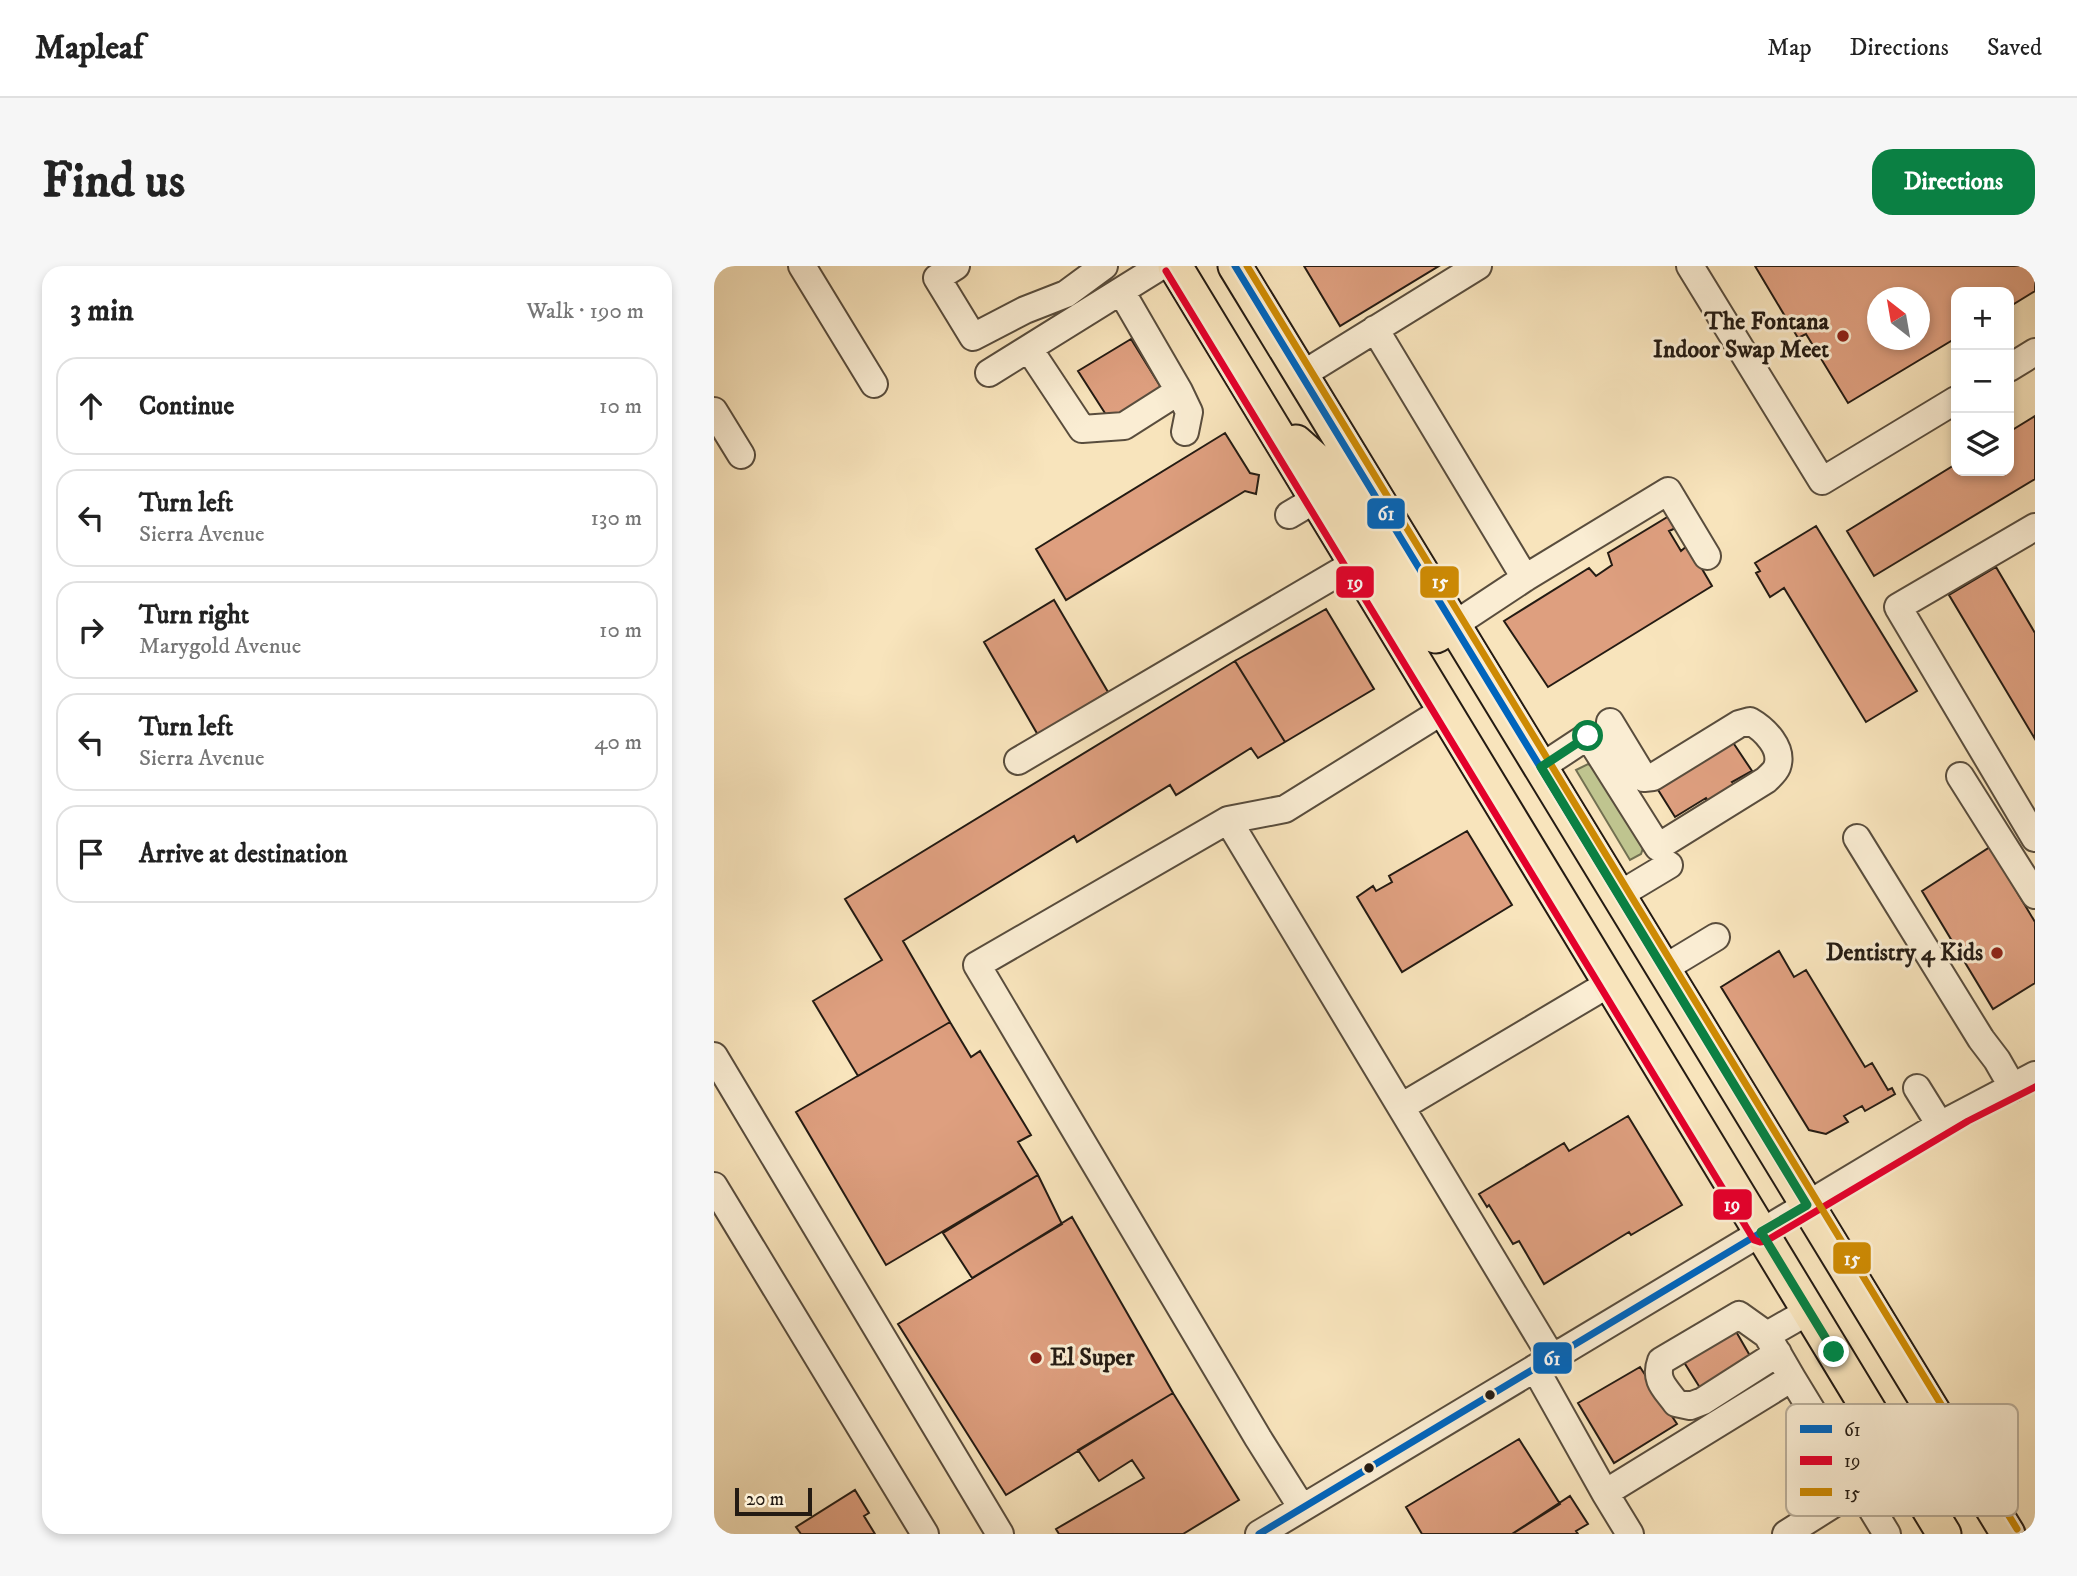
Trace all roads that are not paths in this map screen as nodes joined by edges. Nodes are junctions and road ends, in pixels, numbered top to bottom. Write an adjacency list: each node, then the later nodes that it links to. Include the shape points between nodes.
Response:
1 (956, 266): 2 (street, via 937,278 972,337 1066,294)
2 (1104, 266)
3 (1161, 266): 9 (street)
4 (1175, 266): 20 (main road)
5 (1234, 266): 15 (main road)
6 (1478, 266): 10 (street)
7 (1690, 266): 18 (street, via 1822,481)
8 (805, 267): 16 (street)
9 (1121, 291): 11 (street); 17 (street)
10 (1375, 329): 15 (street); 26 (street)
11 (1029, 349): 14 (street); 17 (street, via 1082,429 1124,426)
12 (2035, 352): 13 (street)
13 (2014, 365)
14 (989, 373)
15 (1300, 376): 27 (main road)
16 (873, 384)
17 (1179, 391): 21 (street, via 1189,412)
18 (1951, 403)
19 (714, 411): 22 (street)
20 (1267, 418): 25 (main road, via 1302,507); 27 (main road, via 1325,468 1427,633 1436,636)
21 (1185, 432)
22 (741, 455)
23 (2035, 527): 35 (street, via 1898,607)
24 (1707, 556): 26 (street, via 1668,491)
25 (1355, 564): 28 (main road); 30 (street)
26 (1525, 578): 27 (street)
27 (1454, 625): 31 (main road)
28 (1444, 710): 33 (street, via 1285,809); 41 (main road)
29 (1610, 722): 31 (street, via 1644,778 1750,721 1773,742 1779,757 1777,769 1658,846 1588,736)
30 (1018, 761)
31 (1541, 767): 37 (main road)
32 (1960, 776): 38 (street)
33 (1228, 820): 45 (street); 57 (street, via 977,965)
34 (1857, 838): 43 (street, via 1982,1039 1997,1060)
35 (2035, 838)
36 (1669, 865): 37 (street)
37 (1619, 895): 40 (main road)
38 (2035, 895)
39 (1716, 937): 40 (street)
40 (1663, 969): 48 (main road)
41 (1610, 983): 45 (street); 49 (main road)
42 (714, 1056): 63 (street)
43 (2024, 1082): 46 (street)
44 (1917, 1088): 46 (street)
45 (1401, 1107): 51 (street)
46 (1940, 1125): 48 (street)
47 (714, 1186): 62 (street)
48 (1807, 1205): 49 (street); 55 (main road)
49 (1761, 1232): 50 (main road); 51 (street)
50 (1809, 1311): 52 (street, via 1772,1344); 54 (main road)
51 (1543, 1363): 56 (street); 57 (street)
52 (1792, 1378): 53 (street); 56 (street)
53 (1808, 1404)
54 (1865, 1404)
55 (1929, 1404)
56 (1605, 1493): 65 (street)
57 (1302, 1508): 64 (street)
58 (1815, 1516): 66 (street)
59 (1875, 1516): 67 (street)
60 (1933, 1516): 68 (main road)
61 (1997, 1516): 69 (main road)
62 (925, 1534)
63 (1000, 1534)
64 (1259, 1534)
65 (1630, 1534)
66 (1786, 1534)
67 (1886, 1534)
68 (1944, 1534)
69 (2008, 1534)

